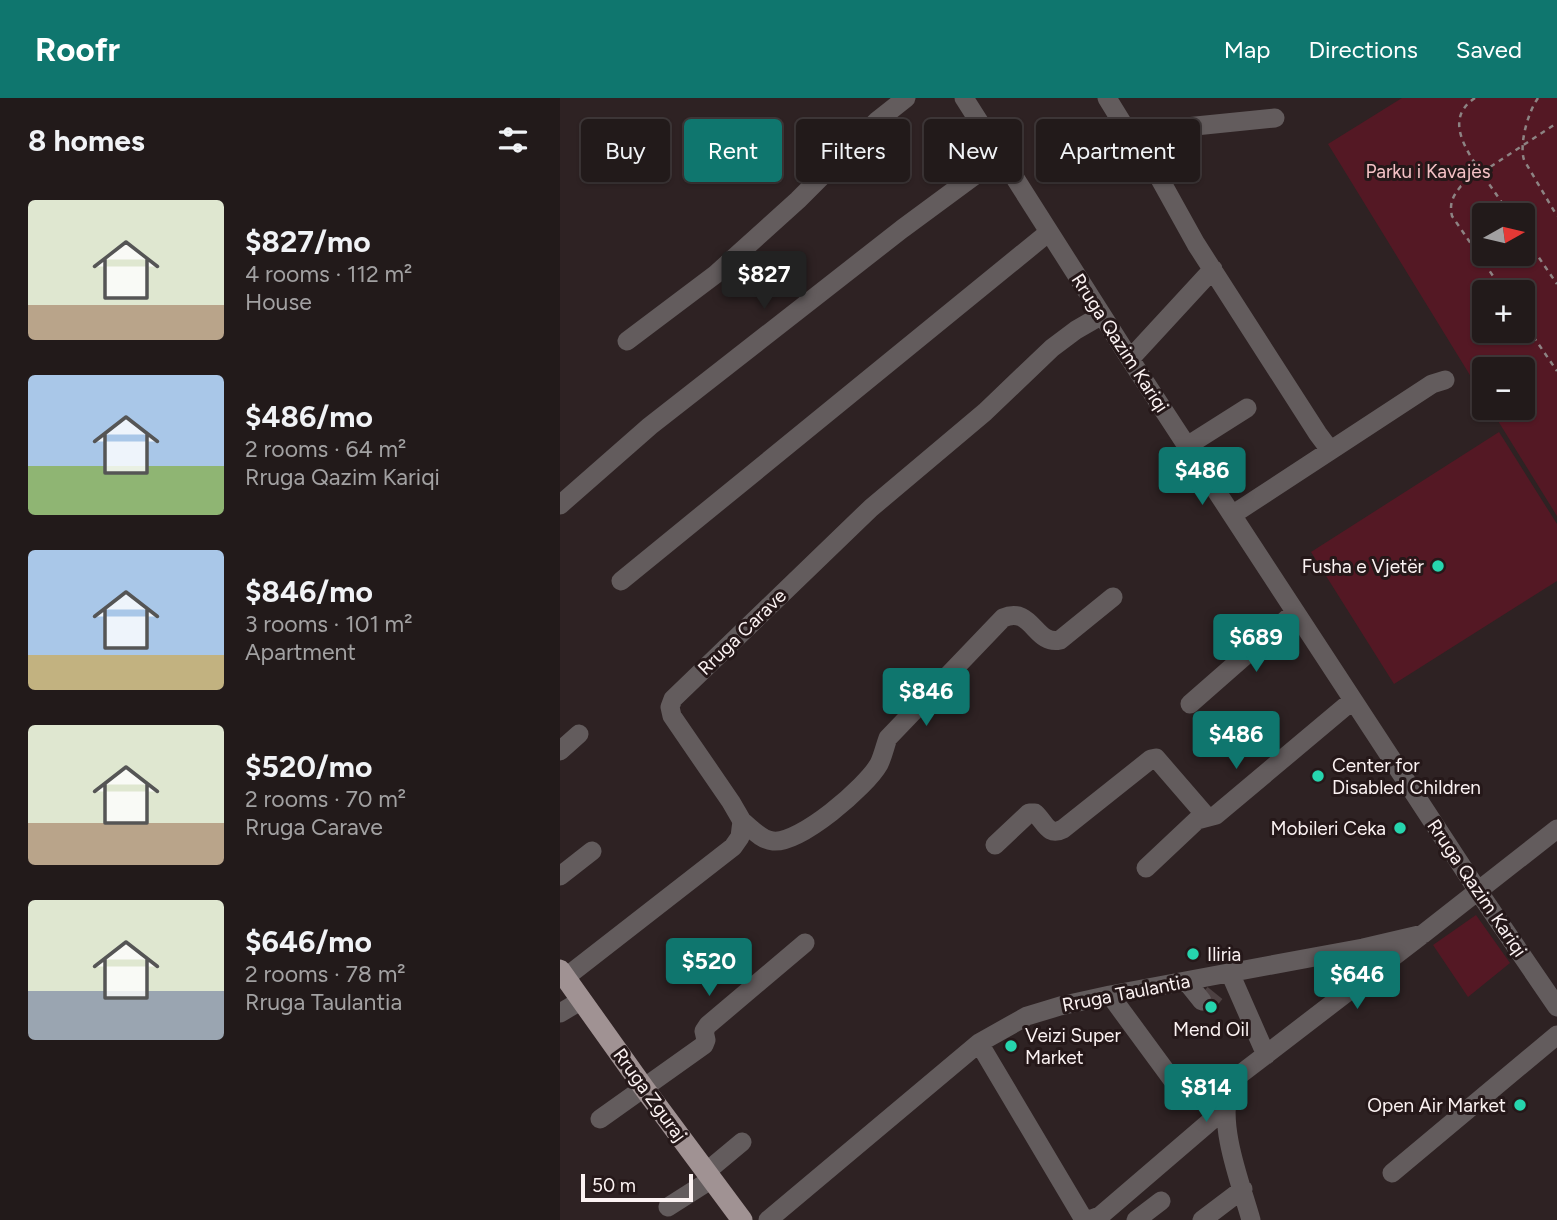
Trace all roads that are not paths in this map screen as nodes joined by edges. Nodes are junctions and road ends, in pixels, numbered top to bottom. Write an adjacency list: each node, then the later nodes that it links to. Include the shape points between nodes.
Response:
1 (906, 98): 14 (street, via 716,274)
2 (1107, 98): 6 (street)
3 (969, 100): 5 (street, Rruga Qazim Kariqi)
4 (1275, 118): 7 (street)
5 (980, 119)
6 (1120, 119)
7 (1200, 126)
8 (966, 182): 20 (street, via 650,426)
9 (1017, 182): 11 (street, Rruga Qazim Kariqi)
10 (1162, 182): 12 (street)
11 (1049, 232): 13 (street, Rruga Qazim Kariqi); 22 (street)
12 (1213, 269): 15 (street); 19 (street)
13 (1102, 315): 15 (street, Rruga Qazim Kariqi); 30 (street, Rruga Carave, via 1052,348 985,412 871,508 673,699 673,716)
14 (627, 341)
15 (1129, 359): 18 (street, Rruga Qazim Kariqi)
16 (1445, 380): 19 (street)
17 (1247, 408): 18 (street)
18 (1187, 446): 21 (street, Rruga Qazim Kariqi)
19 (1330, 450): 21 (street)
20 (560, 505)
21 (1232, 515): 24 (street, Rruga Qazim Kariqi)
22 (621, 581)
23 (1113, 597): 30 (street, via 1060,640 1047,639 1022,616 1012,613 1003,618 888,738 879,764 831,813 784,841 760,836)
24 (1295, 612): 25 (street, Rruga Qazim Kariqi); 26 (street)
25 (1353, 700): 29 (street); 36 (street, Rruga Qazim Kariqi)
26 (1190, 704)
27 (579, 734): 28 (street)
28 (560, 751)
29 (1208, 817): 32 (street, via 1156,758 1063,829 1052,832 1035,813 1029,813); 34 (street, via 1197,820)
30 (742, 821): 39 (street, via 733,848)
31 (1557, 829): 36 (street, Rruga Taulantia)
32 (995, 845)
33 (592, 851): 35 (street)
34 (1146, 868)
35 (560, 876)
36 (1478, 891): 37 (street, Rruga Taulantia); 43 (street, Rruga Qazim Kariqi)
37 (1423, 934): 40 (street, Rruga Taulantia); 47 (street)
38 (805, 943): 48 (street, via 708,1025 704,1045)
39 (563, 974): 42 (main road, Rruga Zguraj)
40 (1215, 986): 41 (street, Rruga Taulantia, via 1186,981); 47 (street)
41 (1110, 995): 46 (street, Rruga Taulantia, via 1027,1016); 49 (street)
42 (582, 1000): 44 (street); 48 (main road, Rruga Zguraj)
43 (1557, 1007)
44 (560, 1013)
45 (1557, 1035): 53 (street)
46 (979, 1043): 59 (street, Rruga Taulantia); 60 (street, via 1083,1218)
47 (1266, 1055): 50 (street, via 1238,1076 1229,1088)
48 (645, 1088): 51 (street); 54 (main road, Rruga Zguraj)
49 (1182, 1093)
50 (1227, 1107): 55 (street, via 1226,1123); 60 (street)
51 (600, 1119)
52 (742, 1142): 54 (street)
53 (1392, 1173)
54 (709, 1176): 57 (street); 58 (main road, Rruga Zguraj)
55 (1242, 1189): 62 (street); 63 (street)
56 (1161, 1201): 61 (street)
57 (668, 1207)
58 (742, 1220)
59 (768, 1220)
60 (1092, 1220)
61 (1136, 1220)
62 (1202, 1220)
63 (1251, 1220)

